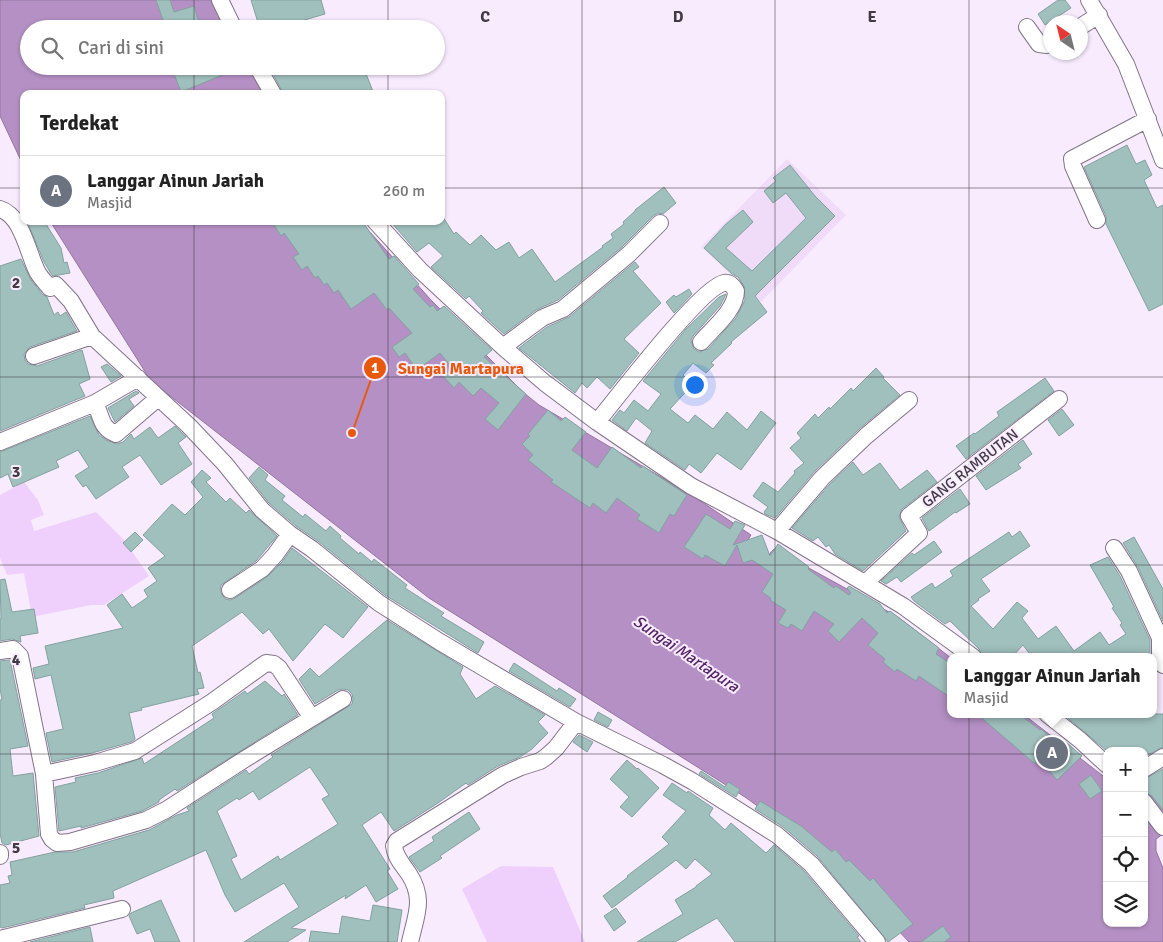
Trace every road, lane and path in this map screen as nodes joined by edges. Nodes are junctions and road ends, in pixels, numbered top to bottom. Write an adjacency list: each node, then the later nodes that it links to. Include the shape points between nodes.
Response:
1 (220, 0): 4 (street)
2 (1089, 0): 3 (street)
3 (1098, 15): 5 (street); 10 (street, via 1126,64)
4 (230, 20)
5 (1088, 22)
6 (1027, 26): 7 (street)
7 (1043, 45)
8 (262, 75): 9 (street)
9 (271, 90)
10 (1148, 119): 11 (street); 13 (street, via 1072,159)
11 (1163, 160)
12 (0, 210): 16 (street, via 11,216 26,239 39,275 50,288 56,285 64,292)
13 (1097, 220)
14 (660, 223): 18 (street, via 563,309 542,318)
15 (379, 225): 18 (street, via 420,270)
16 (92, 336): 19 (street); 20 (street)
17 (701, 342): 25 (street, via 734,301 736,291 729,284 716,288 686,315)
18 (503, 347): 25 (street)
19 (34, 356)
20 (138, 378): 21 (street); 24 (street)
21 (158, 398): 24 (street, via 116,434 108,431); 28 (street, via 226,464 262,510)
22 (1059, 399): 30 (street, GANG RAMBUTAN, via 910,515 919,533)
23 (909, 400): 27 (street, via 822,478)
24 (95, 403): 26 (street)
25 (597, 422): 27 (street, via 692,486)
26 (0, 442)
27 (778, 531): 30 (street)
28 (290, 534): 31 (street, via 262,569); 38 (street, via 379,603)
29 (1114, 548): 34 (street, via 1160,638)
30 (864, 583): 33 (street, via 903,606)
31 (230, 590)
32 (0, 651): 42 (street, via 14,649 20,656)
33 (968, 653)
34 (1163, 666)
35 (343, 699): 36 (street)
36 (312, 718): 42 (street, via 279,668 266,663 135,751); 42 (street, via 166,810 146,820 70,842 57,842 49,834)
37 (1052, 718): 40 (street)
38 (576, 722): 47 (street, via 556,748 540,761 503,775 397,841 394,846 396,854 418,892); 48 (street, via 663,765 777,835 811,864)
39 (1163, 757): 41 (street)
40 (1103, 761)
41 (1148, 766)
42 (44, 774)
43 (1148, 807): 44 (street)
44 (1163, 826)
45 (122, 909): 46 (street)
46 (0, 938)
47 (410, 942)
48 (877, 942)

